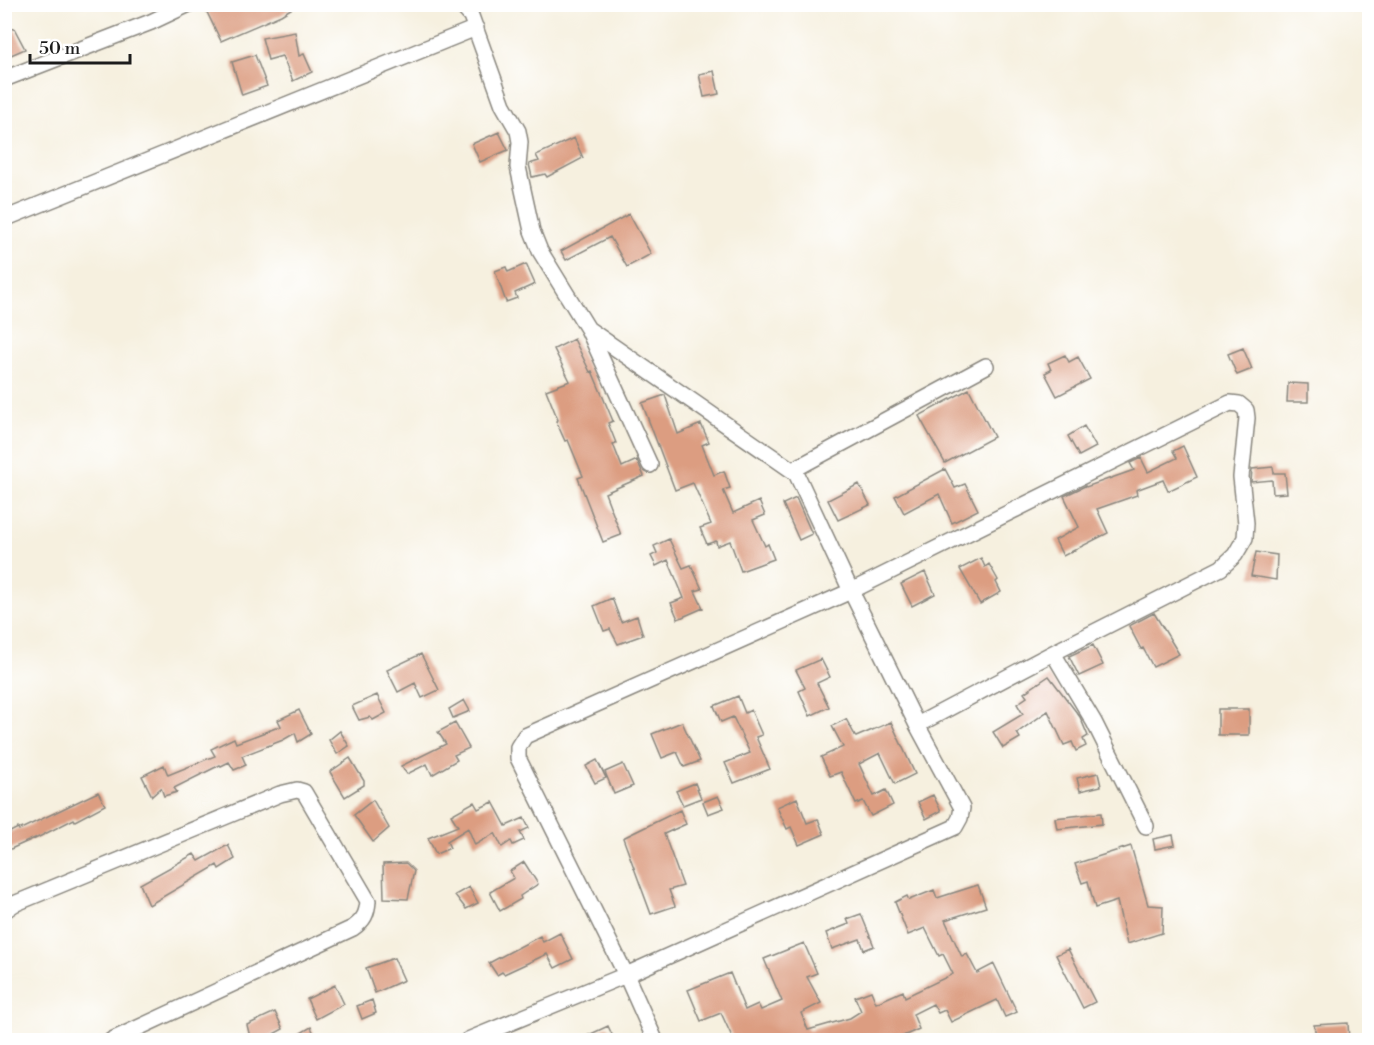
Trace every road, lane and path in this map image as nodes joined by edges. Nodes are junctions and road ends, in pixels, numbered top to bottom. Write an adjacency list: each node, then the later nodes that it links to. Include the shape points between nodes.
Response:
1 (189, 4): 4 (street)
2 (460, 4): 3 (street)
3 (476, 28): 5 (street); 6 (street, via 503,105 518,131 518,166 532,231)
4 (4, 79)
5 (4, 219)
6 (588, 329): 8 (street); 9 (street)
7 (986, 366): 9 (street, via 798,467)
8 (650, 465)
9 (796, 473): 10 (street)
10 (851, 591): 11 (street, via 1230,403 1239,404 1246,410 1247,418 1241,477 1246,523 1245,538 1235,555 1221,568); 12 (street); 15 (street, via 525,736 518,747 518,758)
11 (1053, 653): 12 (street); 13 (street, via 1094,722)
12 (917, 725): 15 (street, via 962,808 955,827)
13 (1146, 826)
14 (4, 911): 16 (street, via 280,794 304,792 368,901 363,921)
15 (626, 975): 17 (street); 18 (street)
16 (112, 1041)
17 (468, 1041)
18 (655, 1041)

